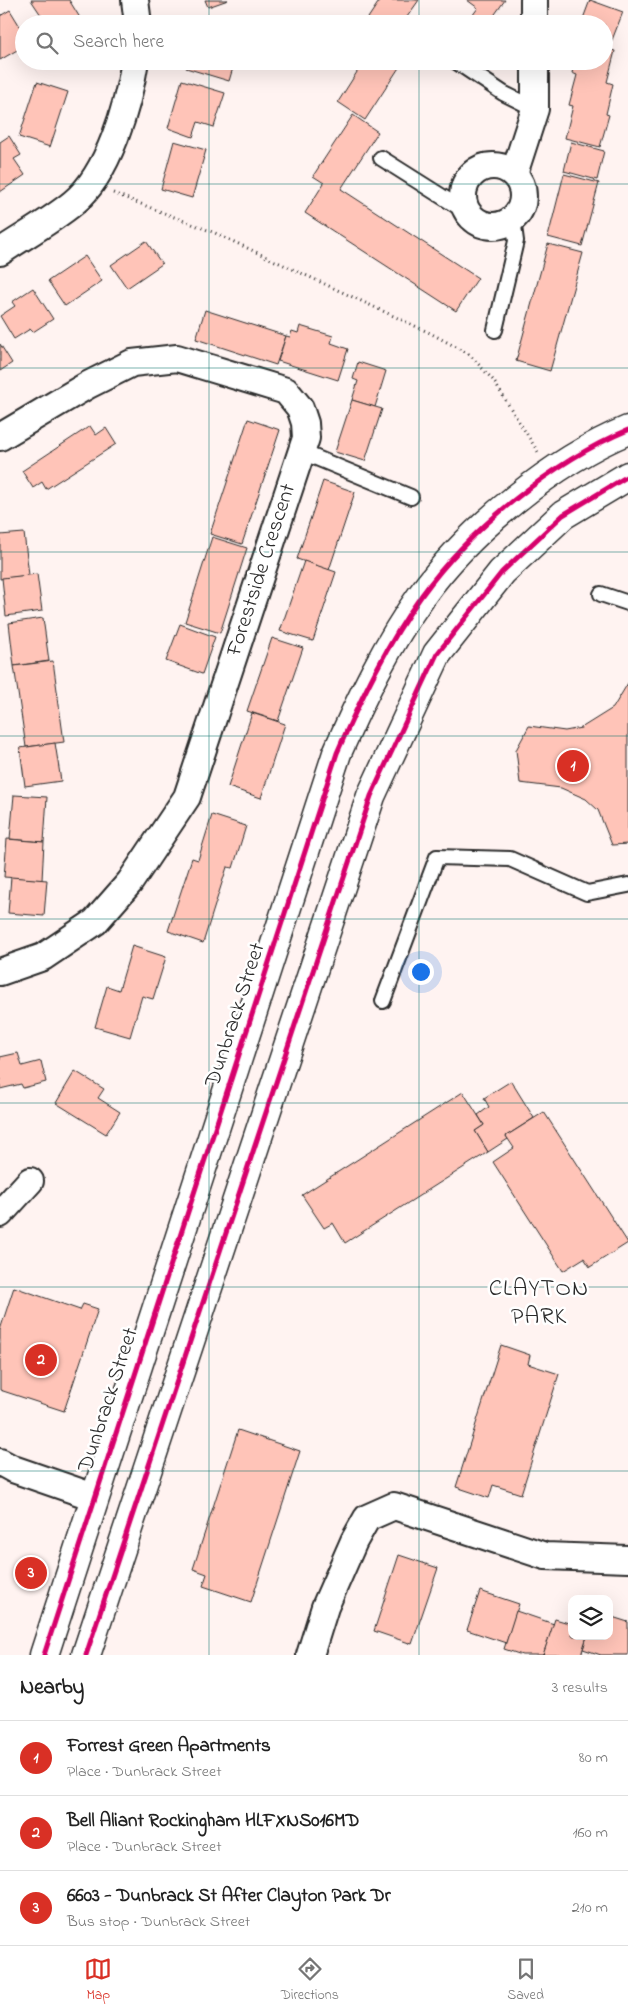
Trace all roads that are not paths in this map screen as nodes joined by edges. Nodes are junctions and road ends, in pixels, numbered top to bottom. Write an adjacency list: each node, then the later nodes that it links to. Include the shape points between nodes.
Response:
1 (135, 0): 3 (street)
2 (534, 0): 4 (street)
3 (137, 15)
4 (534, 15)
5 (133, 70): 13 (street, via 104,166 75,202)
6 (468, 70): 8 (lane)
7 (535, 70): 8 (street)
8 (535, 109): 10 (street)
9 (382, 158): 11 (lane)
10 (514, 174): 11 (street, via 496,166 487,166 470,176 464,194); 12 (street, via 523,191 523,202)
11 (468, 213): 12 (street, via 484,224 494,226)
12 (513, 219): 14 (lane, via 516,242)
13 (0, 252)
14 (495, 330)
15 (628, 430): 30 (main road, Dunbrack Street, via 550,472 505,508 462,550 423,594 390,644 362,697 337,753)
16 (0, 438): 17 (street, Forestside Crescent, via 88,385 132,363 177,358 286,391 300,408 305,423 306,438)
17 (302, 452): 21 (lane); 25 (street, Forestside Crescent, via 188,797 130,882 95,922 43,957)
18 (628, 476): 20 (main road)
19 (628, 483): 20 (main road)
20 (600, 491): 33 (main road, via 563,515 502,572 437,654 371,796)
21 (411, 497)
22 (601, 594): 23 (lane)
23 (628, 603)
24 (628, 885): 26 (lane, via 587,893 510,859 437,857)
25 (0, 972)
26 (383, 1001)
27 (30, 1181): 28 (street)
28 (0, 1214)
29 (0, 1462): 30 (street, via 13,1470)
30 (94, 1497): 32 (main road, Dunbrack Street)
31 (628, 1559): 34 (street, via 545,1556 394,1506 367,1518 362,1526 325,1607)
32 (44, 1655)
33 (86, 1655)
34 (310, 1655)

